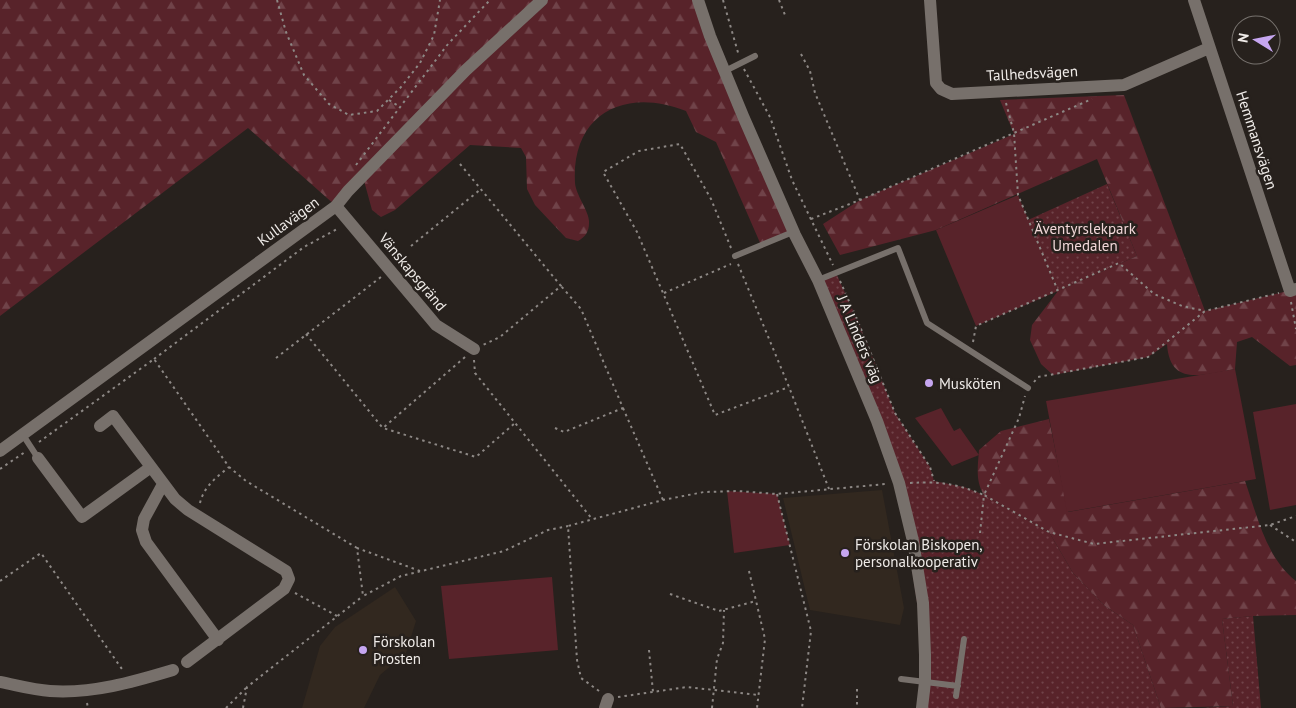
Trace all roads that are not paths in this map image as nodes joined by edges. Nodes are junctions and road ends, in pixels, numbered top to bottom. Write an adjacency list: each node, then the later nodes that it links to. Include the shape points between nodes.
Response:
1 (542, 0): 8 (street, Kullavägen, via 466,70)
2 (698, 0): 7 (street, J A Linders väg)
3 (930, 0): 5 (street, Tallhedsvägen, via 936,83 940,89 952,94 1124,85)
4 (1194, 0): 5 (street, Hemmansvägen)
5 (1209, 48): 12 (street, Hemmansvägen)
6 (755, 56): 7 (lane)
7 (725, 71): 9 (street, J A Linders väg)
8 (336, 206): 13 (street, Vänskapsgränd, via 436,325); 16 (street, Kullavägen)
9 (793, 232): 10 (lane); 11 (street, J A Linders väg)
10 (735, 256)
11 (818, 280): 14 (lane, via 898,248 927,323); 27 (street, J A Linders väg, via 899,483 923,603)
12 (1293, 290)
13 (474, 349)
14 (1028, 388)
15 (100, 426): 19 (street, via 113,416)
16 (23, 434): 17 (street, Kullavägen); 18 (lane)
17 (0, 451)
18 (35, 452): 19 (street, via 82,517)
19 (151, 467): 20 (street)
20 (164, 484): 21 (street, via 144,519 142,530 146,542); 21 (street, via 175,499 286,571 289,578 285,587)
21 (218, 640): 23 (street)
22 (964, 640): 28 (lane)
23 (187, 662)
24 (172, 670): 26 (street, via 131,682 79,691 49,691)
25 (901, 679): 27 (lane)
26 (0, 682)
27 (925, 682): 28 (lane); 30 (street, J A Linders väg)
28 (958, 686): 29 (lane)
29 (956, 696)
30 (922, 708)

